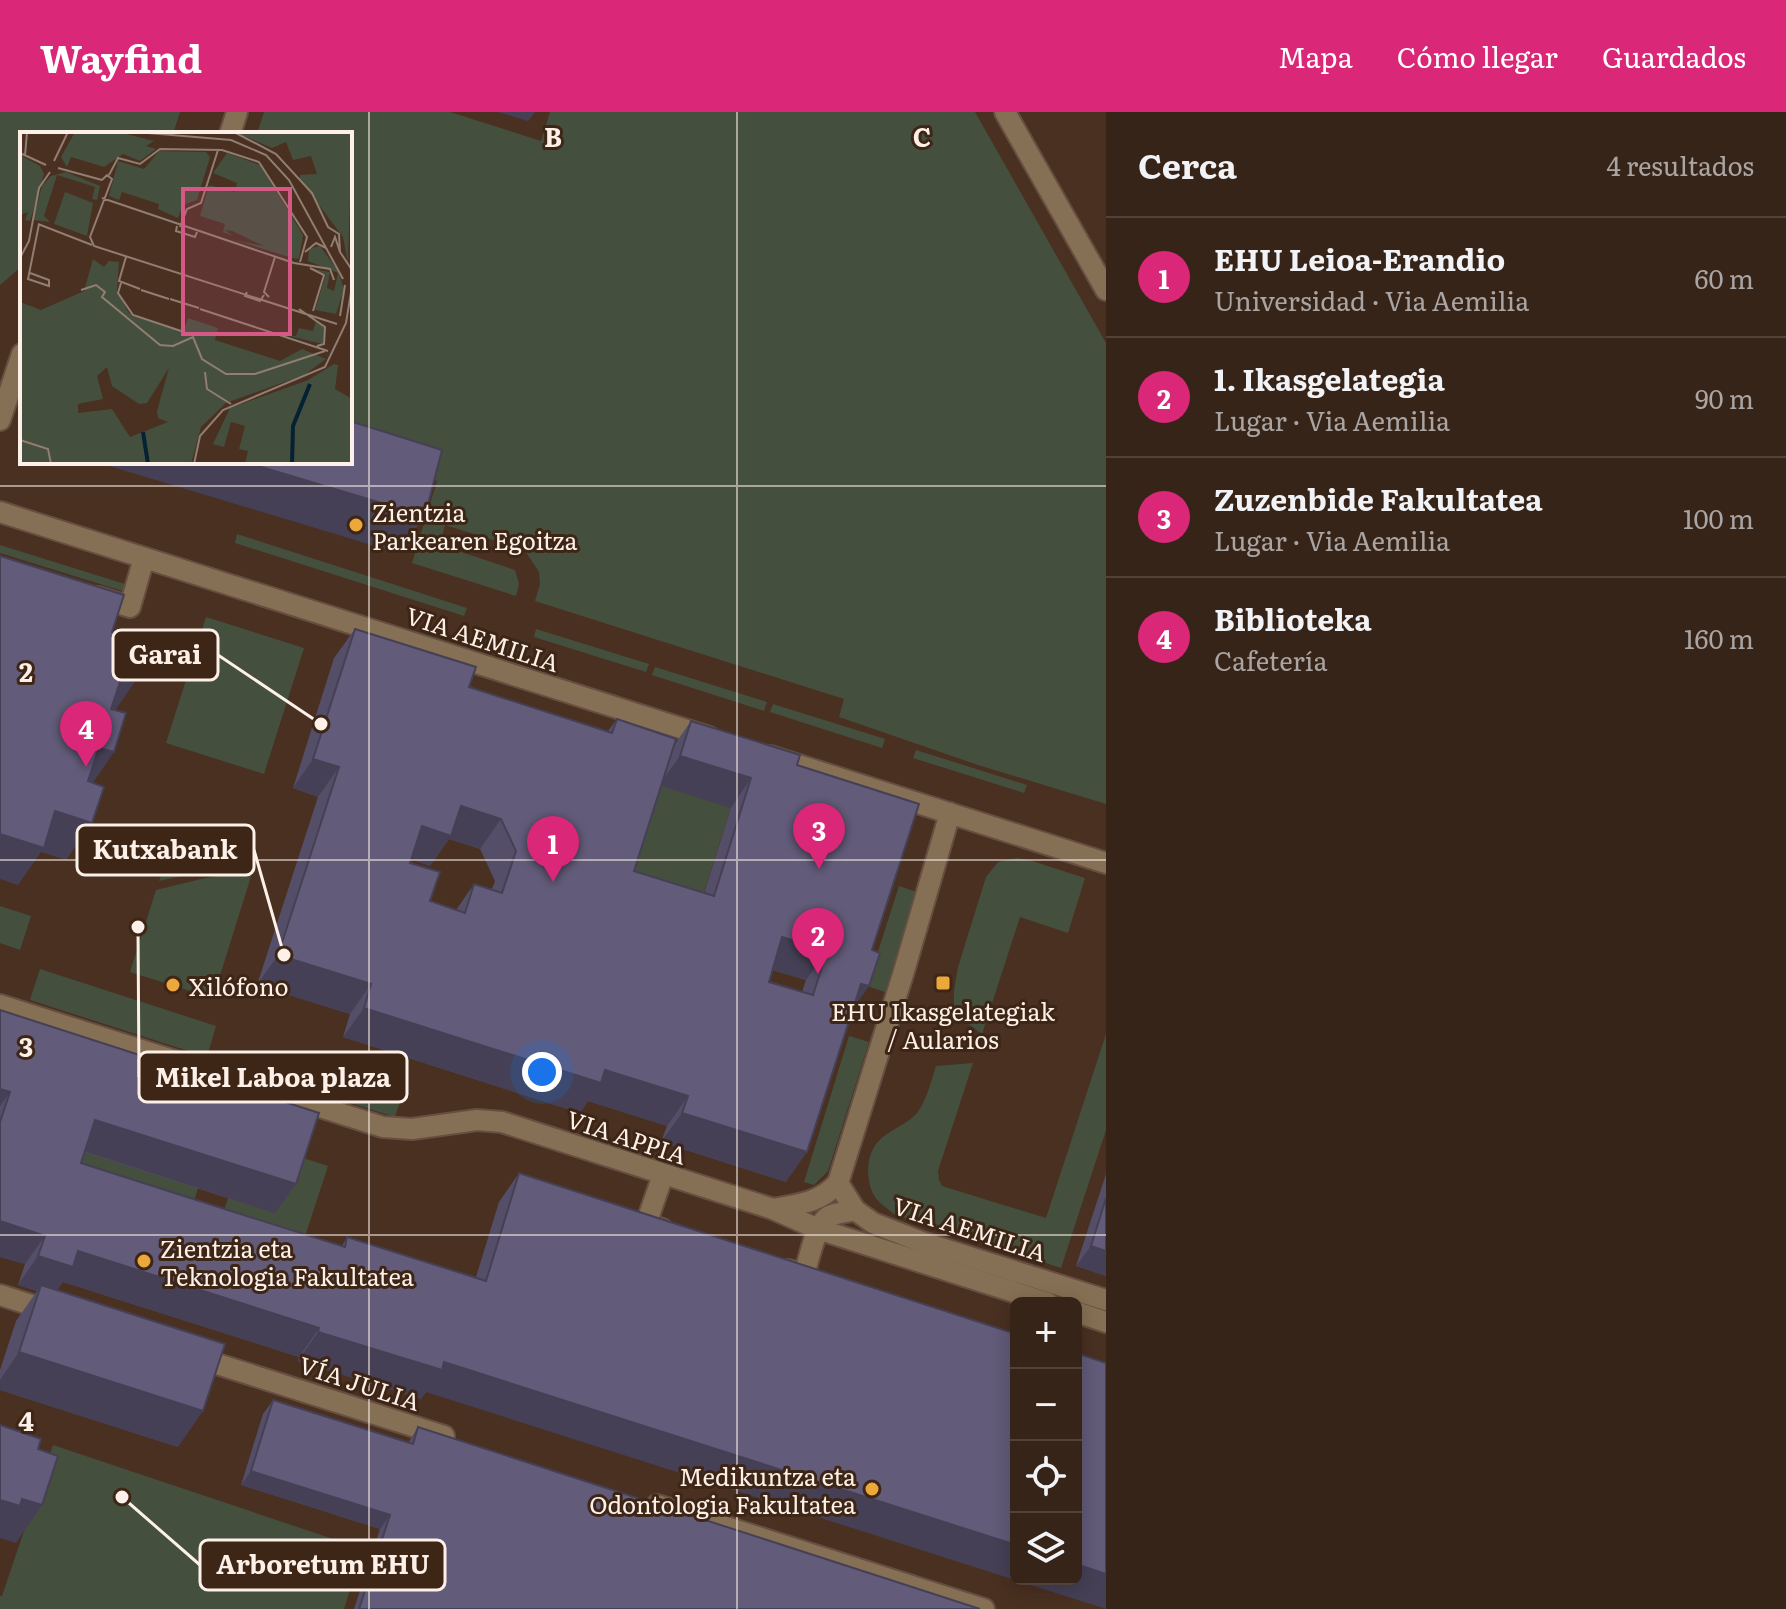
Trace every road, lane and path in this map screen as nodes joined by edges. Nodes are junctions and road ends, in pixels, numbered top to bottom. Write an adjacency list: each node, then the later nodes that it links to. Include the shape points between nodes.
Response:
1 (237, 112): 3 (street)
2 (1005, 112): 4 (street)
3 (231, 132)
4 (1106, 290)
5 (20, 360): 6 (street)
6 (0, 420)
7 (0, 512): 8 (street, VIA AEMILIA)
8 (144, 558): 9 (street, via 130,607); 10 (street, VIA AEMILIA)
9 (86, 594)
10 (723, 742)
11 (753, 751): 12 (street)
12 (950, 813): 13 (street); 16 (street)
13 (1106, 863)
14 (0, 1005): 15 (street, VIA APPIA, via 383,1127 502,1122)
15 (663, 1175): 17 (street, VIA APPIA); 20 (street, via 646,1224)
16 (838, 1183): 17 (street, via 826,1195); 18 (street, VIA AEMILIA)
17 (773, 1209): 19 (street, VIA APPIA)
18 (855, 1210): 19 (street, via 831,1215); 24 (street, VIA AEMILIA, via 922,1242)
19 (818, 1229): 21 (street, via 804,1275); 23 (street, VIA APPIA)
20 (674, 1233)
21 (775, 1266)
22 (0, 1295): 26 (street)
23 (1029, 1297)
24 (1106, 1300)
25 (1082, 1314): 27 (street)
26 (75, 1319)
27 (1106, 1322)
28 (177, 1351): 29 (street, VÍA JULIA)
29 (466, 1444)
30 (634, 1497): 31 (street)
31 (984, 1609)

